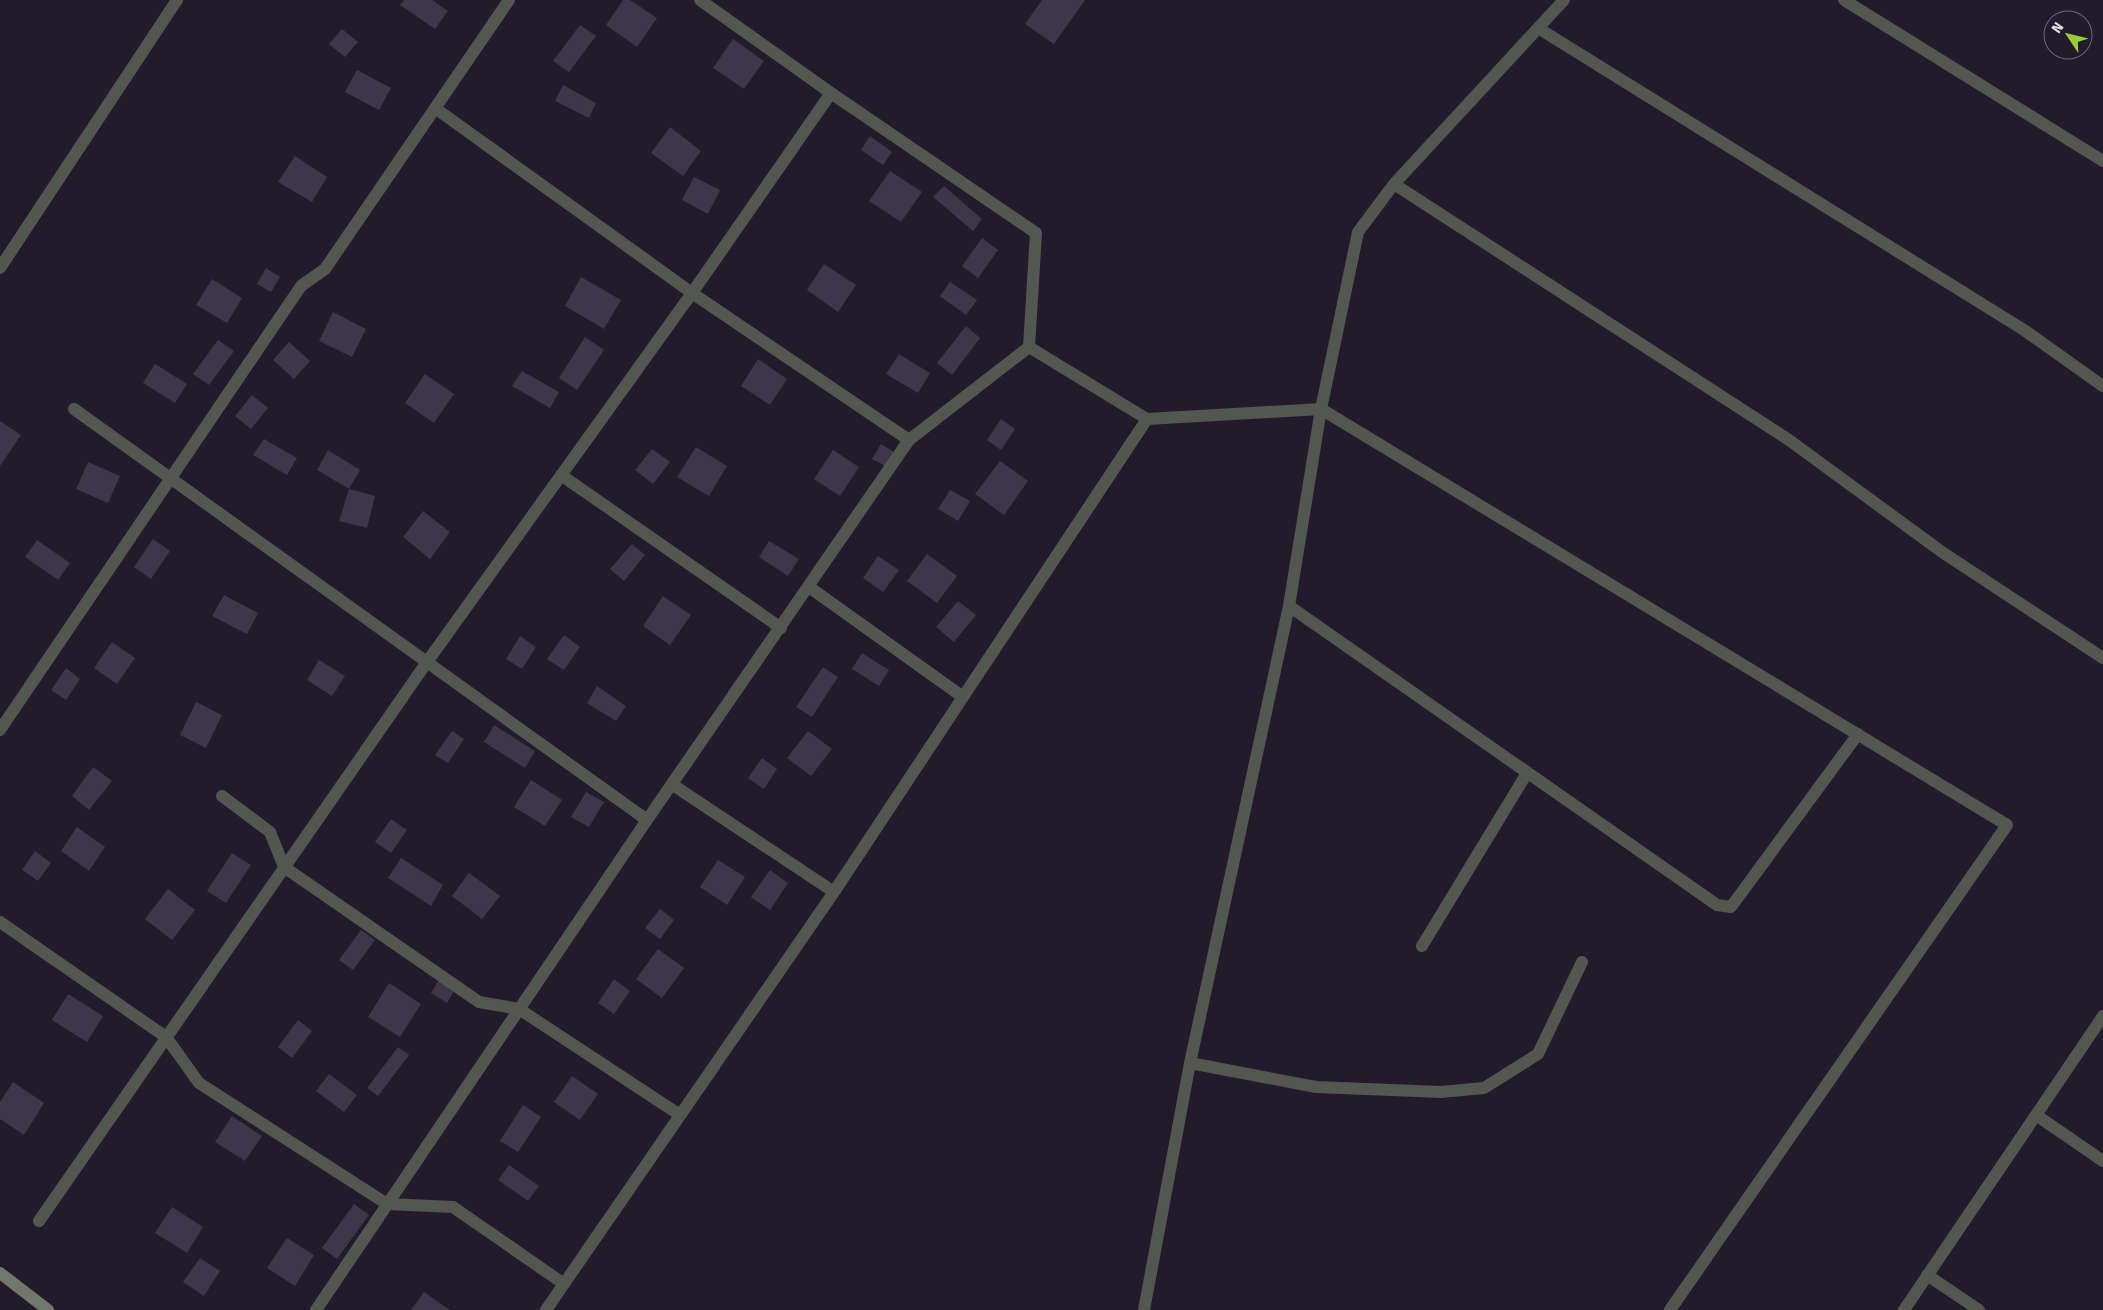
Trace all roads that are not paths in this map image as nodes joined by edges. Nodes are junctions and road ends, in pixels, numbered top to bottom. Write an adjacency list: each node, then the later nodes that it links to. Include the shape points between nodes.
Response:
1 (177, 0): 11 (street)
2 (508, 0): 8 (street)
3 (700, 0): 7 (street)
4 (1564, 0): 6 (street)
5 (1844, 0): 9 (street)
6 (1538, 28): 10 (street); 14 (street, via 2024,330)
7 (831, 93): 12 (street); 13 (street, via 1036,233)
8 (435, 108): 12 (street); 20 (street, via 325,269 301,286)
9 (2103, 161)
10 (1394, 184): 16 (street, via 1358,232); 24 (street, via 1789,440 1942,552)
11 (0, 268)
12 (692, 293): 18 (street); 19 (street)
13 (1029, 347): 17 (street); 18 (street)
14 (2103, 386)
15 (74, 409): 20 (street)
16 (1322, 409): 17 (street); 22 (street); 28 (street)
17 (1147, 419): 26 (street)
18 (909, 440): 21 (street)
19 (561, 475): 23 (street); 25 (street)
20 (170, 478): 25 (street); 27 (street)
21 (809, 587): 23 (street); 26 (street)
22 (1288, 606): 29 (street); 41 (street)
23 (781, 628): 30 (street)
24 (2103, 658)
25 (427, 662): 32 (street); 33 (street)
26 (963, 696): 34 (street)
27 (0, 730)
28 (1858, 734): 29 (street, via 1732,907 1718,905); 54 (street, via 2007,825)
29 (1527, 773): 36 (street)
30 (673, 784): 32 (street); 34 (street)
31 (222, 796): 33 (street, via 270,832)
32 (647, 820): 38 (street)
33 (284, 867): 38 (street, via 479,1002); 40 (street)
34 (834, 892): 42 (street)
35 (0, 922): 40 (street)
36 (1422, 946)
37 (1582, 962): 41 (street, via 1538,1054 1484,1088 1441,1092 1316,1087)
38 (519, 1010): 42 (street); 45 (street)
39 (2103, 1016): 43 (street)
40 (166, 1037): 45 (street, via 199,1083); 46 (street)
41 (1190, 1063): 53 (street)
42 (680, 1115): 49 (street)
43 (2036, 1115): 44 (street); 48 (street)
44 (2103, 1161)
45 (387, 1204): 49 (street, via 453,1207); 51 (street)
46 (39, 1221)
47 (0, 1273): 50 (main road)
48 (1927, 1275): 55 (street); 56 (street)
49 (564, 1284): 52 (street)
50 (48, 1310)
51 (316, 1310)
52 (546, 1310)
53 (1144, 1310)
54 (1670, 1310)
55 (1904, 1310)
56 (1979, 1310)

